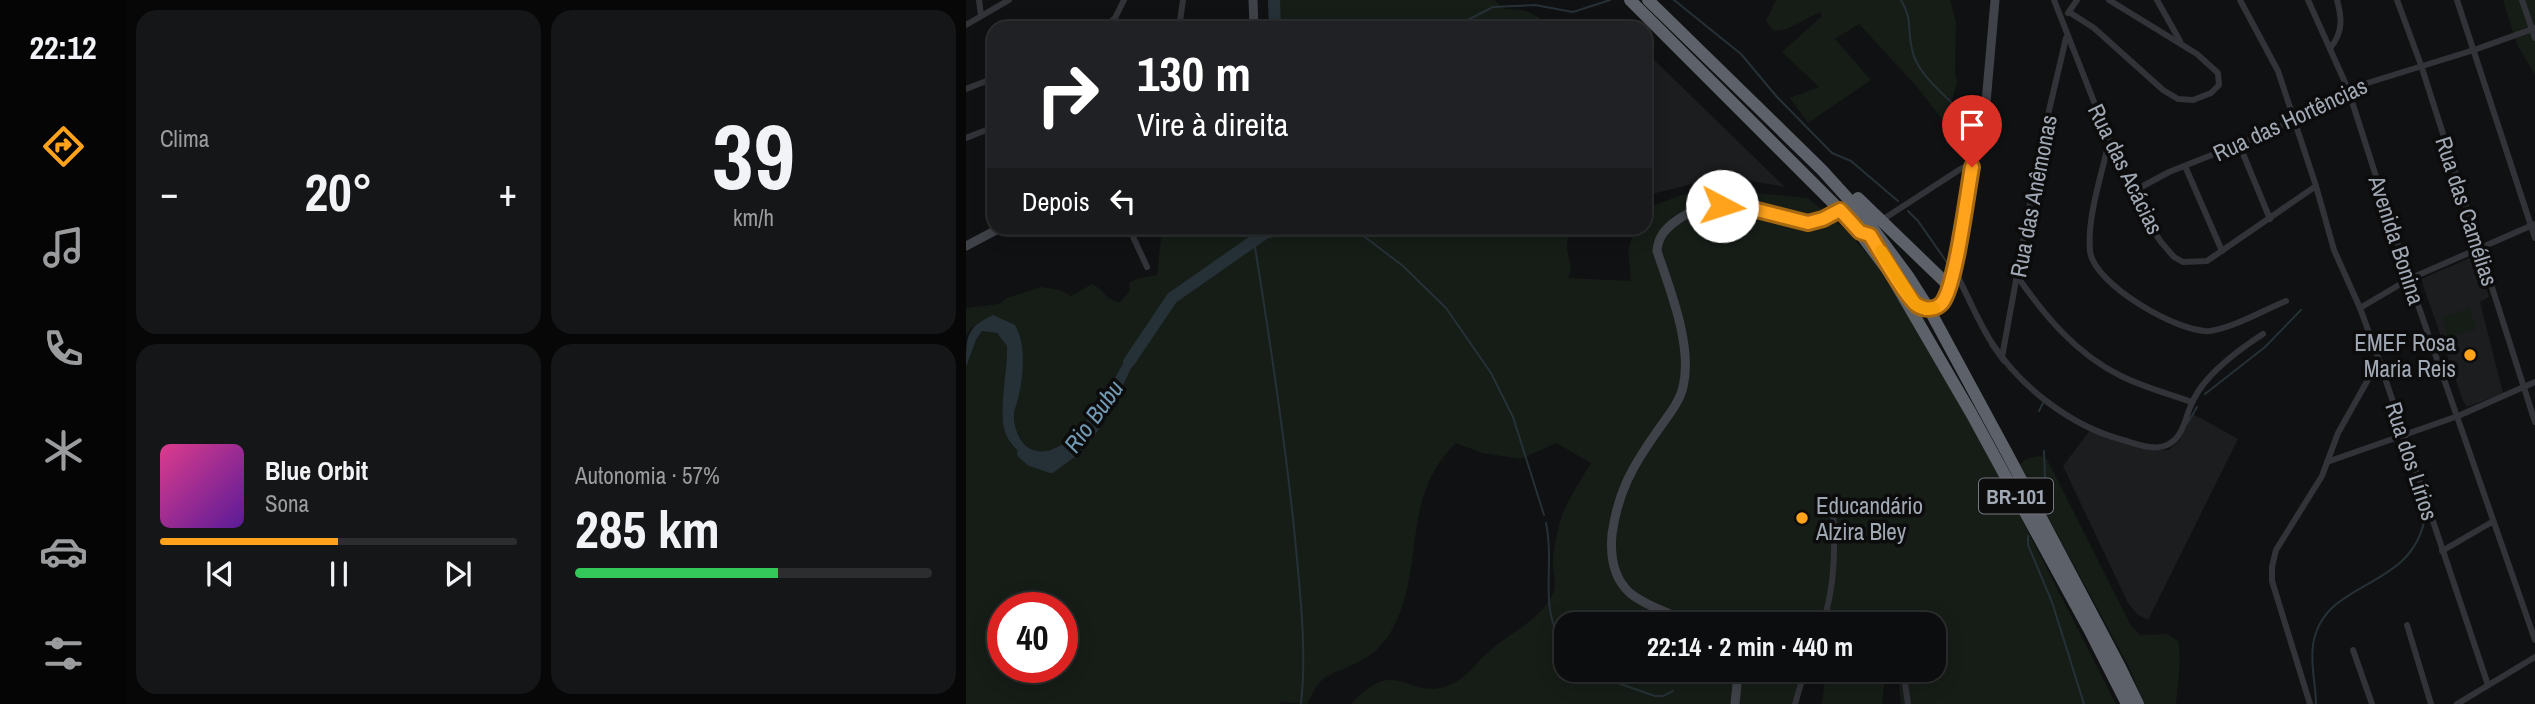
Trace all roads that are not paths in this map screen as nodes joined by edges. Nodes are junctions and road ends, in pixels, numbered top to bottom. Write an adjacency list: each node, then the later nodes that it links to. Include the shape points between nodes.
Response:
1 (979, 0): 20 (street)
2 (1009, 0): 20 (street)
3 (1124, 0): 22 (street)
4 (1183, 0): 23 (street)
5 (1253, 0): 24 (street)
6 (1648, 0): 45 (highway, BR-101)
7 (1995, 0): 44 (street, via 1985,114)
8 (2054, 0): 21 (street, Rua das Acácias)
9 (2077, 0): 19 (street)
10 (2109, 0): 31 (street)
11 (2157, 0): 31 (street)
12 (2240, 0): 38 (street, Rua dos Lírios, via 2277,71)
13 (2308, 0): 32 (street, Avenida Bonina)
14 (2337, 0): 32 (street, via 2342,19 2339,37)
15 (2397, 0): 34 (street, Rua das Camélias)
16 (2457, 0): 33 (street)
17 (2522, 0): 28 (street)
18 (1630, 1): 25 (highway, BR-101)
19 (2069, 12): 21 (street); 31 (street, via 2178,99 2193,100 2217,89 2218,74)
20 (981, 15): 27 (street)
21 (2063, 20): 29 (street, Rua das Acácias)
22 (1111, 21)
23 (1180, 21)
24 (1254, 21)
25 (1650, 21)
26 (1652, 23): 48 (highway, BR-101)
27 (966, 25)
28 (2533, 29): 30 (street); 33 (street, Rua das Hortências)
29 (2067, 36): 41 (street, Rua das Acácias); 61 (street, Rua das Anêmonas)
30 (2535, 38)
31 (2181, 44)
32 (2331, 47): 37 (street, Avenida Bonina)
33 (2474, 50): 34 (street, Rua das Hortências); 51 (street)
34 (2421, 65): 37 (street, Rua das Hortências); 57 (street, Rua das Camélias)
35 (987, 81): 36 (street)
36 (966, 89)
37 (2348, 89): 38 (street, Rua das Hortências); 62 (street, Avenida Bonina)
38 (2292, 119): 42 (street, Rua das Hortências); 46 (street, Rua dos Lírios)
39 (987, 130): 40 (street)
40 (966, 138)
41 (2109, 143): 47 (street, Rua das Acácias); 65 (street, via 2091,227 2090,250 2102,276 2129,299 2201,330 2217,329)
42 (2239, 144): 43 (street, Rua das Hortências); 49 (street)
43 (2185, 166): 47 (street, Rua das Hortências); 58 (street)
44 (1972, 167): 50 (street, via 1962,168); 60 (street)
45 (1822, 170): 50 (highway); 67 (highway, BR-101, via 1882,239)
46 (2316, 186): 49 (street, Rua das Acácias); 66 (street, Rua dos Lírios, via 2334,250)
47 (2132, 192): 58 (street, Rua das Acácias, via 2174,257 2200,262)
48 (1840, 210): 52 (highway, BR-101); 82 (street, via 1808,223 1737,205 1707,207 1685,214 1658,240 1657,251 1681,328 1684,385 1625,481 1615,513 1611,554 1616,574 1632,594)
49 (2270, 219): 58 (street, Rua das Acácias)
50 (1882, 220): 63 (highway)
51 (2533, 224): 55 (street); 57 (street)
52 (1860, 232): 67 (highway, via 1870,235 1913,302); 96 (highway, BR-101, via 1901,291 1959,391)
53 (987, 235): 56 (street)
54 (1132, 235): 59 (street)
55 (2535, 238)
56 (966, 246)
57 (2479, 248): 62 (street); 73 (street, Rua das Camélias)
58 (2222, 251)
59 (1147, 267)
60 (1954, 269): 63 (street); 70 (street)
61 (2017, 276): 70 (street, Rua das Anêmonas); 74 (street, via 2053,324 2099,363 2131,381)
62 (2409, 279): 66 (street); 75 (street, Avenida Bonina)
63 (1948, 285): 64 (street)
64 (1944, 301): 67 (highway); 69 (highway)
65 (2286, 301)
66 (2360, 308): 71 (street, Rua dos Lírios)
67 (1929, 309): 69 (highway, BR-101)
68 (2263, 334): 74 (street, via 2219,368)
69 (1944, 338): 97 (highway, BR-101)
70 (2002, 356): 74 (street, via 2045,400 2099,431 2146,447 2174,441)
71 (2379, 360): 77 (street, Rua dos Lírios); 78 (street, via 2337,433)
72 (2535, 382): 73 (street)
73 (2523, 387): 75 (street); 76 (street, Rua das Camélias)
74 (2192, 402)
75 (2458, 416): 77 (street); 80 (street, Avenida Bonina)
76 (2535, 422)
77 (2405, 435): 78 (street); 81 (street, Rua dos Lírios)
78 (2327, 462): 98 (street, via 2276,550 2272,567 2272,581)
79 (1833, 505): 83 (street, via 1835,552)
80 (2492, 522): 81 (street); 85 (street, Avenida Bonina)
81 (2442, 551): 91 (street, Rua dos Lírios)
82 (1667, 612)
83 (1825, 612)
84 (2407, 625): 100 (street)
85 (2535, 640)
86 (2353, 650): 99 (street)
87 (2535, 657): 91 (street)
88 (1736, 682): 93 (street)
89 (1801, 682): 92 (street)
90 (1905, 682): 95 (street)
91 (2488, 685): 101 (street)
92 (1795, 700): 94 (street)
93 (1735, 704)
94 (1789, 704)
95 (1908, 704)
96 (2127, 704)
97 (2138, 704)
98 (2310, 704)
99 (2372, 704)
100 (2431, 704)
101 (2457, 704)

